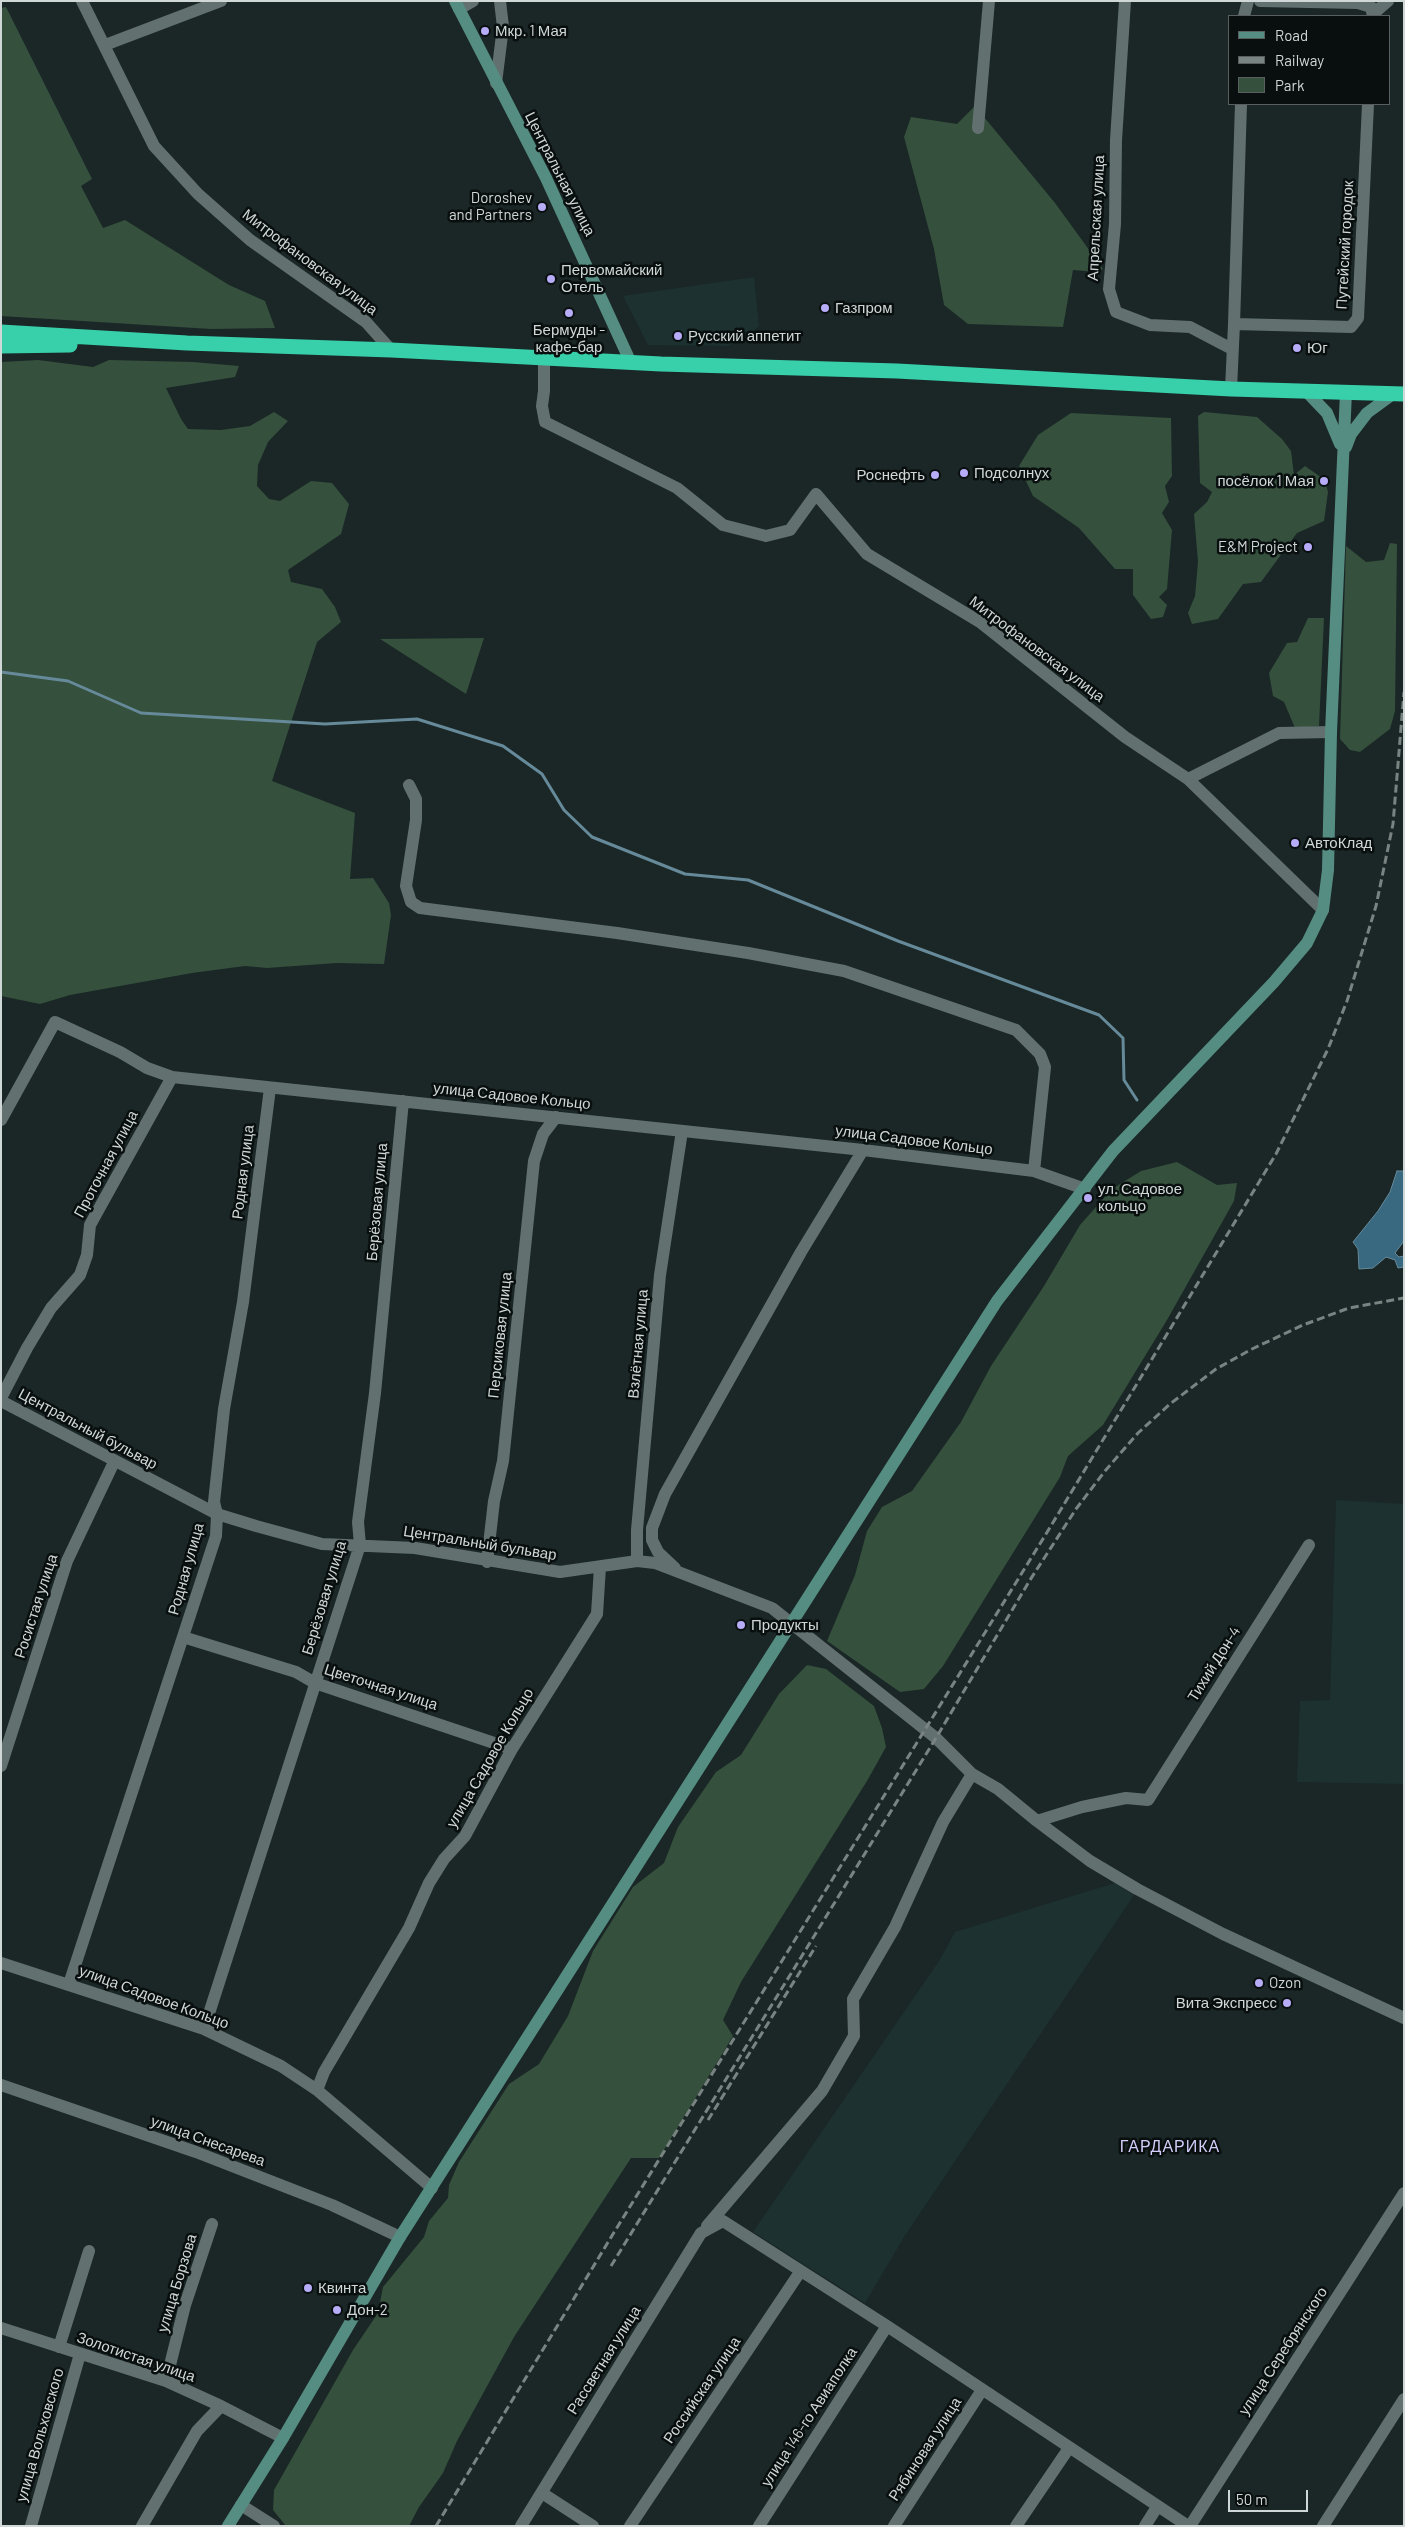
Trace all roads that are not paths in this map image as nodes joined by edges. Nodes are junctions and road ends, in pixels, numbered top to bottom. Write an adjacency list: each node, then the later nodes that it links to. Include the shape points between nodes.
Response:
1 (82, 1): 13 (street, Митрофановская улица)
2 (221, 1): 13 (street)
3 (473, 1): 10 (street)
4 (500, 1): 14 (street, via 503,27)
5 (989, 1): 17 (street)
6 (1125, 1): 22 (street, Апрельская улица, via 1109,289 1116,312 1150,325 1190,328)
7 (1248, 1): 11 (street)
8 (1260, 1): 12 (street, via 1358,3 1371,7)
9 (1388, 1): 12 (street)
10 (457, 5): 14 (street, Центральная улица)
11 (1244, 15)
12 (1373, 15)
13 (105, 45): 23 (street, Митрофановская улица, via 154,146 198,194 250,240 366,322)
14 (496, 84): 25 (street, Центральная улица, via 546,178)
15 (1241, 105): 18 (street)
16 (1368, 105): 18 (street, Путейский городок, via 1358,318 1351,327)
17 (978, 128)
18 (1234, 324): 22 (street)
19 (1, 332): 20 (highway)
20 (187, 343): 21 (highway); 23 (highway)
21 (1, 346)
22 (1232, 349): 26 (street)
23 (391, 350): 24 (highway)
24 (544, 358): 25 (highway); 32 (street, Митрофановская улица, via 542,406 545,422 677,488 723,525 766,536 790,530 816,494 867,554 980,622 1125,737)
25 (631, 363): 26 (highway, via 896,370)
26 (1231, 389): 27 (highway)
27 (1305, 390): 28 (highway); 30 (street, via 1330,418)
28 (1346, 392): 29 (highway); 30 (street)
29 (1398, 394): 30 (street, via 1363,418 1351,434)
30 (1343, 454): 31 (street)
31 (1331, 732): 32 (street, via 1279,733); 34 (street, via 1328,870)
32 (1188, 779): 34 (street, Митрофановская улица)
33 (409, 785): 42 (street, via 416,799 416,820 406,886 411,902 420,908 645,937 844,971 1016,1030 1034,1048 1046,1067)
34 (1323, 910): 43 (street, via 1307,943 1280,976 1113,1151)
35 (172, 1077): 36 (street, улица Садовое Кольцо); 39 (street, улица Садовое Кольцо, via 55,1022); 44 (street, Проточная улица, via 90,1225 87,1255 80,1275 51,1308)
36 (270, 1088): 37 (street, улица Садовое Кольцо); 46 (street, Родная улица, via 242,1302 224,1409 214,1502)
37 (403, 1101): 38 (street, улица Садовое Кольцо); 47 (street, Берёзовая улица, via 375,1393 358,1522)
38 (556, 1117): 40 (street, улица Садовое Кольцо); 49 (street, Персиковая улица, via 542,1134 534,1161 503,1460 494,1501)
39 (1, 1120)
40 (682, 1130): 41 (street, улица Садовое Кольцо); 50 (street, Взлётная улица, via 660,1275 637,1530)
41 (863, 1150): 42 (street, улица Садовое Кольцо); 52 (street, via 801,1252 665,1494 652,1528 652,1540 658,1552)
42 (1034, 1171): 43 (street, улица Садовое Кольцо)
43 (1086, 1189): 53 (street, via 997,1302)
44 (1, 1399): 45 (street, Центральный бульвар)
45 (114, 1462): 46 (street, Центральный бульвар); 57 (street, Росистая улица, via 67,1562)
46 (217, 1514): 47 (street, Центральный бульвар, via 322,1544); 54 (street, Родная улица, via 216,1536)
47 (360, 1546): 49 (street, Центральный бульвар, via 414,1548); 55 (street, Берёзовая улица)
48 (1309, 1546): 59 (street, Тихий Дон-4, via 1148,1800 1117,1800)
49 (487, 1562): 51 (street, Центральный бульвар, via 560,1572)
50 (637, 1562): 51 (street, Центральный бульвар); 52 (street, Центральный бульвар, via 655,1563)
51 (600, 1567): 56 (street, улица Садовое Кольцо, via 597,1614)
52 (677, 1570): 53 (street, Центральный бульвар, via 772,1608)
53 (792, 1624): 58 (street, Центральный бульвар, via 936,1738); 66 (street)
54 (183, 1637): 55 (street, Цветочная улица, via 296,1672); 61 (street, Родная улица)
55 (315, 1682): 56 (street, Цветочная улица); 63 (street, Берёзовая улица)
56 (512, 1749): 65 (street, улица Садовое Кольцо, via 465,1836 444,1859 429,1883 409,1928 324,2072)
57 (1, 1766)
58 (972, 1774): 59 (street, Центральный бульвар, via 998,1789); 69 (street, via 943,1822 895,1927 854,1999 854,2036 822,2091)
59 (1036, 1822): 62 (street, Центральный бульвар, via 1090,1861 1137,1889 1223,1934)
60 (1, 1963): 61 (street, улица Садовое Кольцо)
61 (69, 1984): 63 (street, улица Садовое Кольцо)
62 (1404, 2018)
63 (204, 2029): 65 (street, улица Садовое Кольцо, via 282,2066)
64 (1, 2085): 70 (street, улица Снесарева, via 196,2152 332,2205)
65 (317, 2090): 66 (street, улица Садовое Кольцо)
66 (432, 2188): 70 (street)
67 (1404, 2193): 97 (street, улица Серебрянского)
68 (212, 2224): 77 (street, улица Борзова, via 185,2304)
69 (701, 2233): 72 (street, Рассветная улица, via 723,2221); 83 (street, Рассветная улица)
70 (400, 2237): 81 (street)
71 (89, 2250): 75 (street)
72 (800, 2272): 73 (street); 92 (street, Российская улица)
73 (887, 2326): 78 (street); 93 (street, улица 146-го Авиаполка)
74 (1, 2328): 75 (street, Золотистая улица)
75 (59, 2347): 76 (street, Золотистая улица)
76 (80, 2354): 77 (street, Золотистая улица); 86 (street, улица Вольховского)
77 (166, 2382): 80 (street, Золотистая улица)
78 (982, 2390): 82 (street); 94 (street, Рябиновая улица)
79 (1404, 2399): 98 (street)
80 (221, 2406): 81 (street, Золотистая улица); 87 (street, via 197,2431)
81 (283, 2438): 84 (street)
82 (1070, 2448): 85 (street); 95 (street)
83 (542, 2493): 90 (street, Рассветная улица); 91 (street)
84 (241, 2505): 88 (street); 89 (street)
85 (1157, 2507): 96 (street); 97 (street)
86 (31, 2526)
87 (142, 2526)
88 (228, 2526)
89 (274, 2526)
90 (522, 2526)
91 (593, 2526)
92 (630, 2526)
93 (759, 2526)
94 (894, 2526)
95 (1016, 2526)
96 (1145, 2526)
97 (1189, 2526)
98 (1323, 2526)

